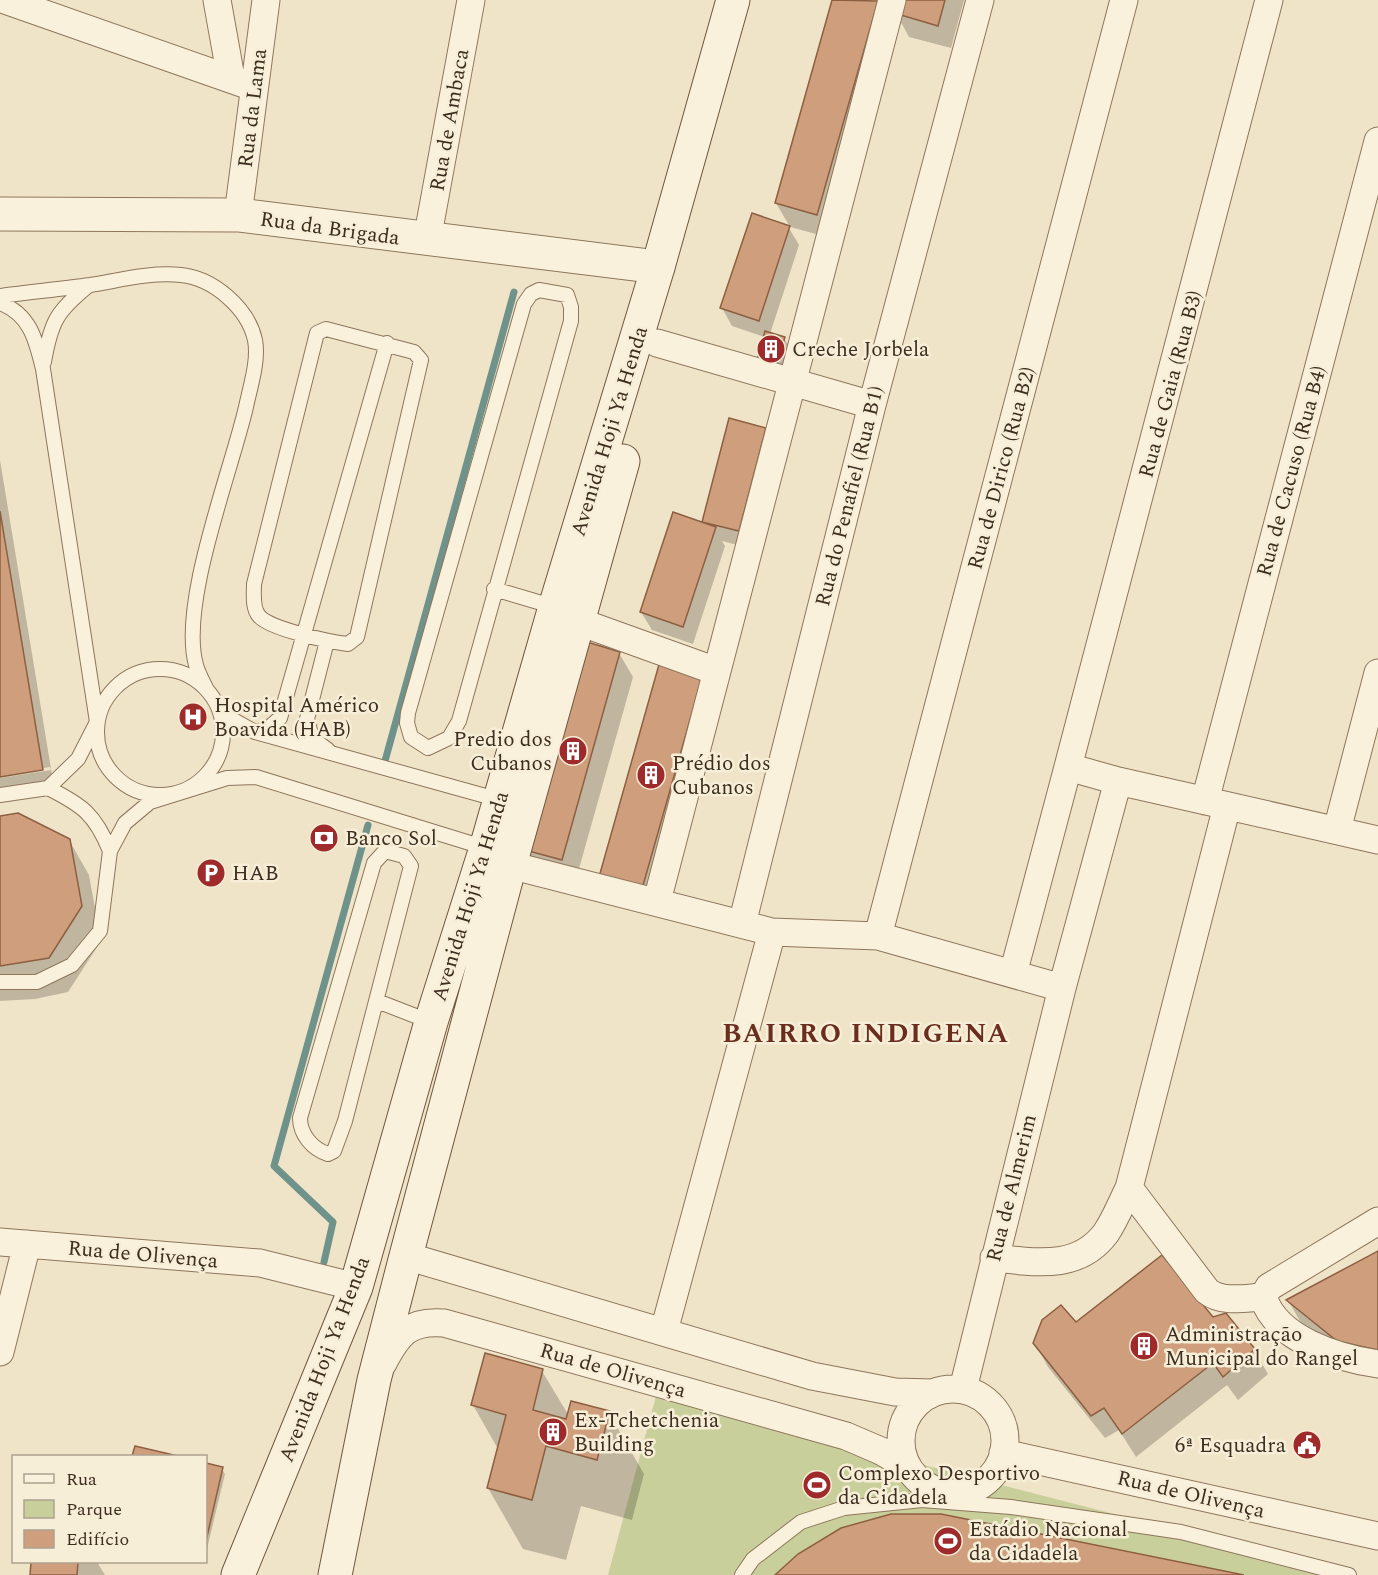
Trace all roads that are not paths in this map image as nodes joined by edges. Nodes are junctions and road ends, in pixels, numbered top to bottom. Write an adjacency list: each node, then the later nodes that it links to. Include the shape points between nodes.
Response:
1 (5, 0): 11 (street)
2 (217, 0): 11 (street)
3 (266, 0): 11 (street, Rua da Lama)
4 (471, 0): 15 (street, Rua de Ambaca)
5 (733, 0): 16 (main road, Avenida Hoji Ya Henda)
6 (750, 0): 20 (main road, Avenida Hoji Ya Henda)
7 (892, 0): 23 (street)
8 (980, 0): 24 (street, Rua do Penafiel (Rua B1))
9 (1124, 0): 50 (street, Rua de Dirico (Rua B2))
10 (1269, 0): 36 (street, Rua de Gaia (Rua B3))
11 (242, 83): 14 (street, Rua da Lama)
12 (1378, 141): 42 (street, Rua de Cacuso (Rua B4))
13 (0, 214): 14 (main road, Rua da Brigada)
14 (238, 215): 15 (main road, Rua da Brigada)
15 (427, 240): 16 (main road, Rua da Brigada)
16 (658, 267): 26 (main road, Avenida Hoji Ya Henda)
17 (89, 285): 18 (lane); 22 (lane, via 63,307 49,333); 31 (lane, via 150,274 183,275 213,286 243,311 255,340 254,368 202,569 193,628 196,664)
18 (0, 296)
19 (0, 303): 22 (lane, via 25,318 36,338)
20 (657, 343): 23 (street); 26 (main road, Avenida Hoji Ya Henda)
21 (387, 344): 27 (lane); 27 (lane, via 326,329 317,333 254,584 258,616); 28 (lane, via 414,352 421,360 357,637 348,644)
22 (43, 369): 33 (lane)
23 (791, 382): 24 (street); 29 (street)
24 (872, 405): 48 (street, Rua do Penafiel (Rua B1))
25 (494, 589): 25 (lane, via 571,321 567,295 539,290 524,304 408,713 411,737 428,748 449,738 459,721); 26 (lane)
26 (566, 614): 29 (street); 41 (main road, Avenida Hoji Ya Henda); 46 (main road, Avenida Hoji Ya Henda)
27 (303, 634): 28 (lane); 34 (lane, via 280,718 267,729)
28 (327, 641): 35 (lane, via 307,719 312,738)
29 (716, 671): 47 (street)
30 (1378, 674): 43 (street)
31 (207, 690): 32 (lane); 33 (lane, via 190,676 173,670 152,669 131,675 111,691)
32 (216, 704): 34 (lane, via 230,718); 39 (lane, via 223,732 216,762 204,778)
33 (97, 722): 38 (lane, via 78,759); 39 (lane, via 97,744 105,765 121,782 135,791 157,796)
34 (255, 732): 35 (lane)
35 (334, 755): 41 (lane)
36 (1068, 767): 37 (street); 51 (street, Rua de Gaia (Rua B3))
37 (1118, 781): 42 (street); 53 (street, Rua de Almerim)
38 (48, 788): 40 (lane); 45 (lane, via 80,804 100,825)
39 (186, 791): 45 (lane, via 150,802 125,823); 46 (lane, via 226,778 256,777)
40 (0, 795)
41 (500, 800): 46 (main road, Avenida Hoji Ya Henda)
42 (1216, 804): 43 (street); 56 (street, Rua de Cacuso (Rua B4))
43 (1337, 830): 44 (street)
44 (1378, 840)
45 (111, 851): 52 (lane, via 100,931 72,965 37,982)
46 (498, 856): 47 (street); 55 (main road, Avenida Hoji Ya Henda); 60 (main road, Avenida Hoji Ya Henda)
47 (657, 901): 48 (street)
48 (742, 924): 49 (street)
49 (772, 932): 50 (street); 64 (street)
50 (878, 936): 51 (street)
51 (1013, 974): 53 (street)
52 (0, 982)
53 (1062, 988): 61 (street, Rua de Almerim)
54 (377, 1001): 54 (lane, via 411,866 404,856 384,852 374,863 300,1118 300,1129 321,1152 334,1151); 55 (lane)
55 (432, 1022): 62 (main road, Avenida Hoji Ya Henda)
56 (1129, 1188): 61 (street, Rua de Cacuso (Rua B4), via 1106,1233 1091,1249 1075,1258 1056,1262); 63 (street, via 1215,1298)
57 (1378, 1221): 63 (street, via 1269,1287)
58 (0, 1242): 59 (street, Rua de Olivença)
59 (27, 1244): 62 (street, Rua de Olivença, via 260,1263); 65 (street)
60 (406, 1256): 64 (street); 67 (main road, Avenida Hoji Ya Henda)
61 (994, 1258): 68 (street, Rua de Almerim)
62 (356, 1287): 73 (main road, Avenida Hoji Ya Henda)
63 (1263, 1297): 66 (street, via 1269,1311 1297,1337)
64 (664, 1330): 69 (street, via 854,1386)
65 (0, 1352)
66 (1378, 1364)
67 (374, 1380): 71 (street, Rua de Olivença, via 401,1334 421,1323 444,1323 846,1436); 74 (main road, Avenida Hoji Ya Henda)
68 (963, 1389): 69 (street); 70 (street, via 990,1404 1000,1419)
69 (932, 1393): 71 (street, via 916,1405 904,1422 901,1442)
70 (1003, 1453): 71 (street, via 992,1476 968,1491 929,1488); 72 (street, Rua de Olivença)
71 (907, 1466)
72 (1378, 1536)
73 (238, 1575)
74 (335, 1575)
75 (742, 1575): 76 (lane, via 753,1559 801,1522 844,1508 922,1500 1011,1507 1181,1532)
76 (1349, 1575)

